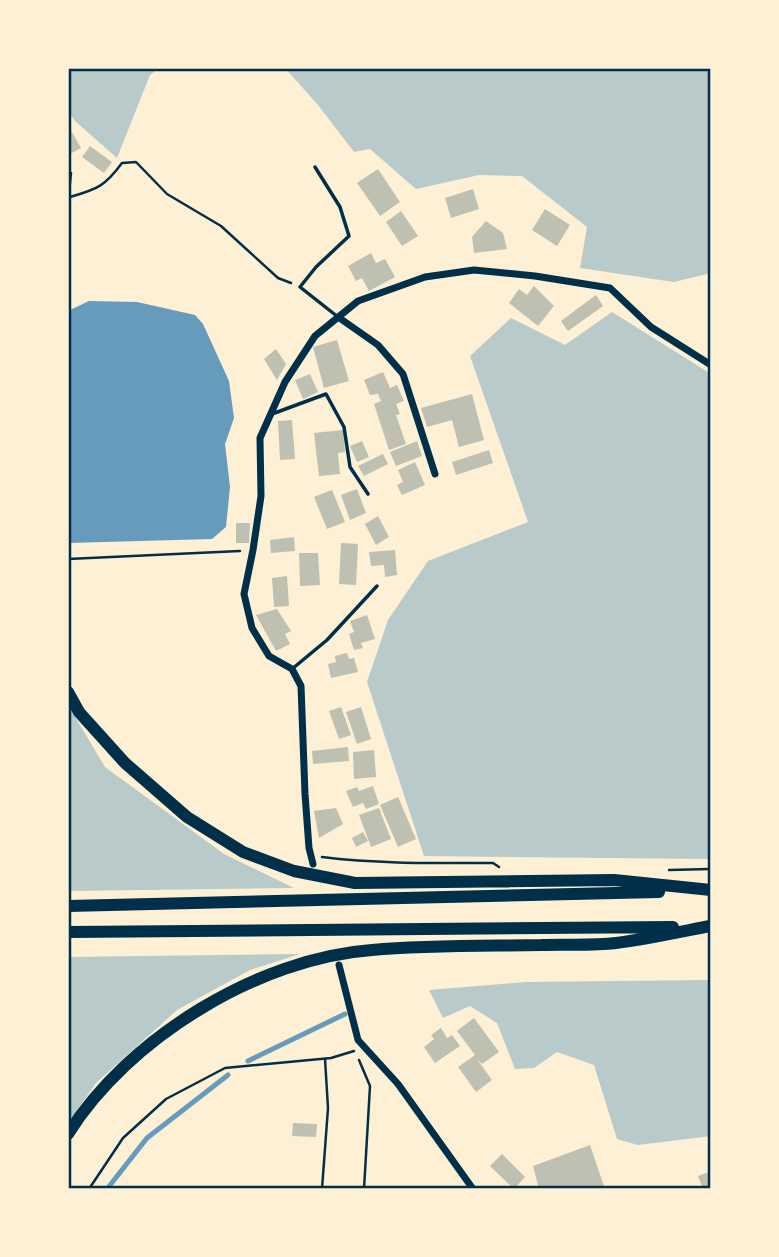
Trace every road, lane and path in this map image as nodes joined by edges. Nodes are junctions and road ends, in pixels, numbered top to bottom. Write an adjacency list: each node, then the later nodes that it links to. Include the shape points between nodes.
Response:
1 (315, 167): 4 (lane, via 340,207 349,236)
2 (71, 173): 3 (path)
3 (69, 199): 4 (path, via 108,181 122,163 136,162 167,194 221,226 278,278)
4 (300, 287): 5 (lane)
5 (338, 317): 6 (street, via 358,301 425,277 474,270 536,276 610,288 651,327); 7 (street, via 315,335); 8 (street, via 377,345 403,374)
6 (711, 365)
7 (270, 415): 9 (lane, via 326,394 344,426 350,467); 10 (street, via 260,438 261,496)
8 (435, 474)
9 (368, 495)
10 (253, 550): 11 (path); 13 (street, via 244,594 251,628 269,656)
11 (68, 559)
12 (377, 586): 13 (lane, via 327,640)
13 (292, 669): 15 (street, via 301,686)
14 (68, 692): 18 (highway, via 79,712 125,763 187,817 243,852 294,871 355,883 614,880)
15 (311, 855): 16 (street); 17 (path, via 356,861 493,863)
16 (313, 864)
17 (504, 871)
18 (711, 890): 19 (highway)
19 (68, 906)
20 (710, 926): 21 (highway); 24 (highway, via 614,943 424,947 323,957 243,986 193,1014 134,1058)
21 (68, 932)
22 (339, 965): 28 (street, via 358,1040 398,1084)
23 (325, 1059): 25 (path, via 225,1068 166,1099 123,1138); 26 (path, via 328,1108); 27 (path, via 355,1050 370,1086)
24 (68, 1134)
25 (89, 1189)
26 (322, 1189)
27 (364, 1189)
28 (473, 1189)

